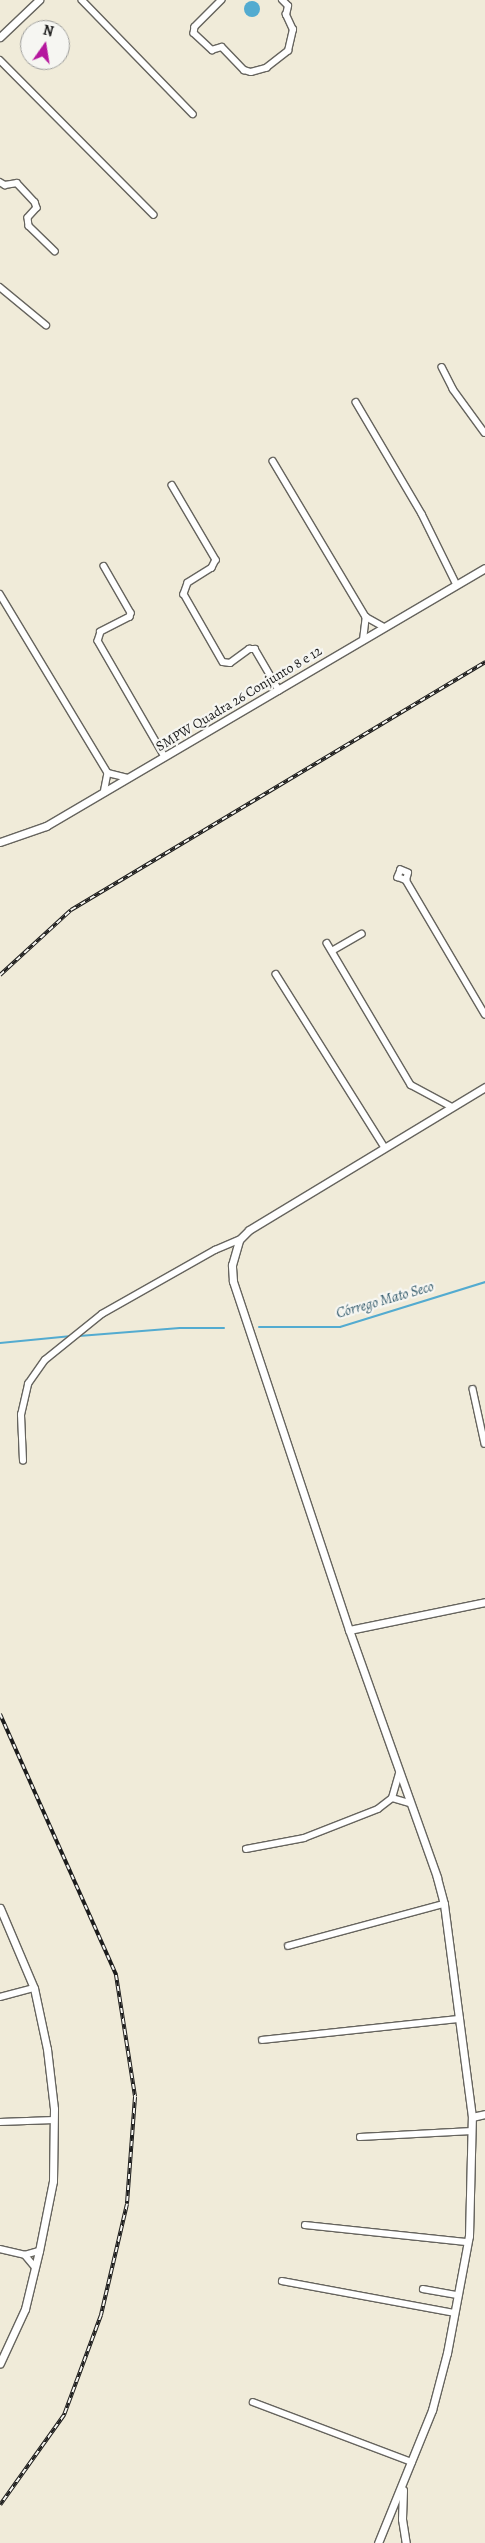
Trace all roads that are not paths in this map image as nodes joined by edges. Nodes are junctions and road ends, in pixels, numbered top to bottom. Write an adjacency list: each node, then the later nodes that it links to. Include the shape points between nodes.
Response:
1 (39, 0): 5 (street)
2 (82, 0): 7 (street)
3 (222, 0): 4 (street, via 195,27 194,33 212,50 222,47 244,70 251,72 266,68 288,51 293,30 286,15 288,6)
4 (282, 0)
5 (0, 37)
6 (0, 60): 9 (street)
7 (193, 114)
8 (0, 182): 10 (street, via 5,186 17,183 35,202 36,208 28,218 29,226)
9 (154, 216)
10 (55, 251)
11 (0, 287): 12 (street)
12 (46, 325)
13 (442, 367): 15 (street)
14 (356, 402): 20 (street, via 422,514)
15 (485, 433)
16 (273, 461): 22 (street)
17 (172, 485): 25 (street, via 216,560 212,568 188,583 184,594 223,662 230,663 249,649 255,649)
18 (104, 566): 26 (street, via 130,617 101,632 98,641)
19 (485, 568): 20 (street, SMPW Quadra 26 Conjunto 8 e 12)
20 (457, 585): 23 (street, SMPW Quadra 26 Conjunto 8 e 12)
21 (0, 594): 27 (street)
22 (366, 617): 23 (street); 24 (street)
23 (384, 628): 24 (street, SMPW Quadra 26 Conjunto 8 e 12)
24 (363, 640): 25 (street, SMPW Quadra 26 Conjunto 8 e 12)
25 (279, 690): 26 (street, SMPW Quadra 26 Conjunto 8 e 12)
26 (166, 757): 28 (street, SMPW Quadra 26 Conjunto 8 e 12)
27 (108, 773): 28 (street); 29 (street)
28 (129, 778): 29 (street, SMPW Quadra 26 Conjunto 8 e 12)
29 (104, 793): 30 (street, SMPW Quadra 26 Conjunto 8 e 12, via 46,826)
30 (0, 842)
31 (406, 880): 36 (street)
32 (361, 934): 34 (street)
33 (327, 943): 34 (street)
34 (332, 951): 38 (street, via 411,1085)
35 (276, 974): 39 (street)
36 (485, 1014)
37 (485, 1087): 38 (street)
38 (452, 1107): 39 (street)
39 (385, 1148): 40 (street, via 249,1230)
40 (239, 1240): 43 (street, via 215,1250 102,1314 45,1360 28,1384 22,1415); 45 (street, via 234,1252 233,1281)
41 (474, 1389): 42 (street)
42 (485, 1444)
43 (23, 1461)
44 (485, 1602): 45 (street)
45 (349, 1630): 46 (street)
46 (399, 1773): 47 (street); 48 (street)
47 (392, 1798): 48 (street); 49 (street, via 378,1809 341,1826 304,1838)
48 (410, 1802): 50 (street)
49 (246, 1849)
50 (444, 1904): 52 (street); 55 (street)
51 (0, 1908): 53 (street)
52 (288, 1946)
53 (34, 1988): 54 (street); 59 (street, via 48,2049)
54 (0, 1997)
55 (460, 2018): 56 (street); 58 (street)
56 (262, 2040)
57 (485, 2114): 58 (street)
58 (472, 2117): 61 (street)
59 (54, 2120): 60 (street); 66 (street, via 53,2181)
60 (0, 2122)
61 (472, 2131): 62 (street); 64 (street)
62 (360, 2137)
63 (305, 2225): 64 (street)
64 (468, 2242): 71 (street)
65 (0, 2249): 67 (street)
66 (39, 2251): 67 (street); 68 (street)
67 (26, 2255): 68 (street)
68 (36, 2267): 73 (street, via 25,2309)
69 (282, 2281): 72 (street)
70 (423, 2289): 71 (street)
71 (458, 2295): 72 (street)
72 (455, 2313): 75 (street, via 432,2410)
73 (0, 2363)
74 (252, 2402): 75 (street)
75 (412, 2462): 76 (street)
76 (403, 2485): 77 (street); 78 (street, via 402,2520)
77 (378, 2543)
78 (406, 2543)

